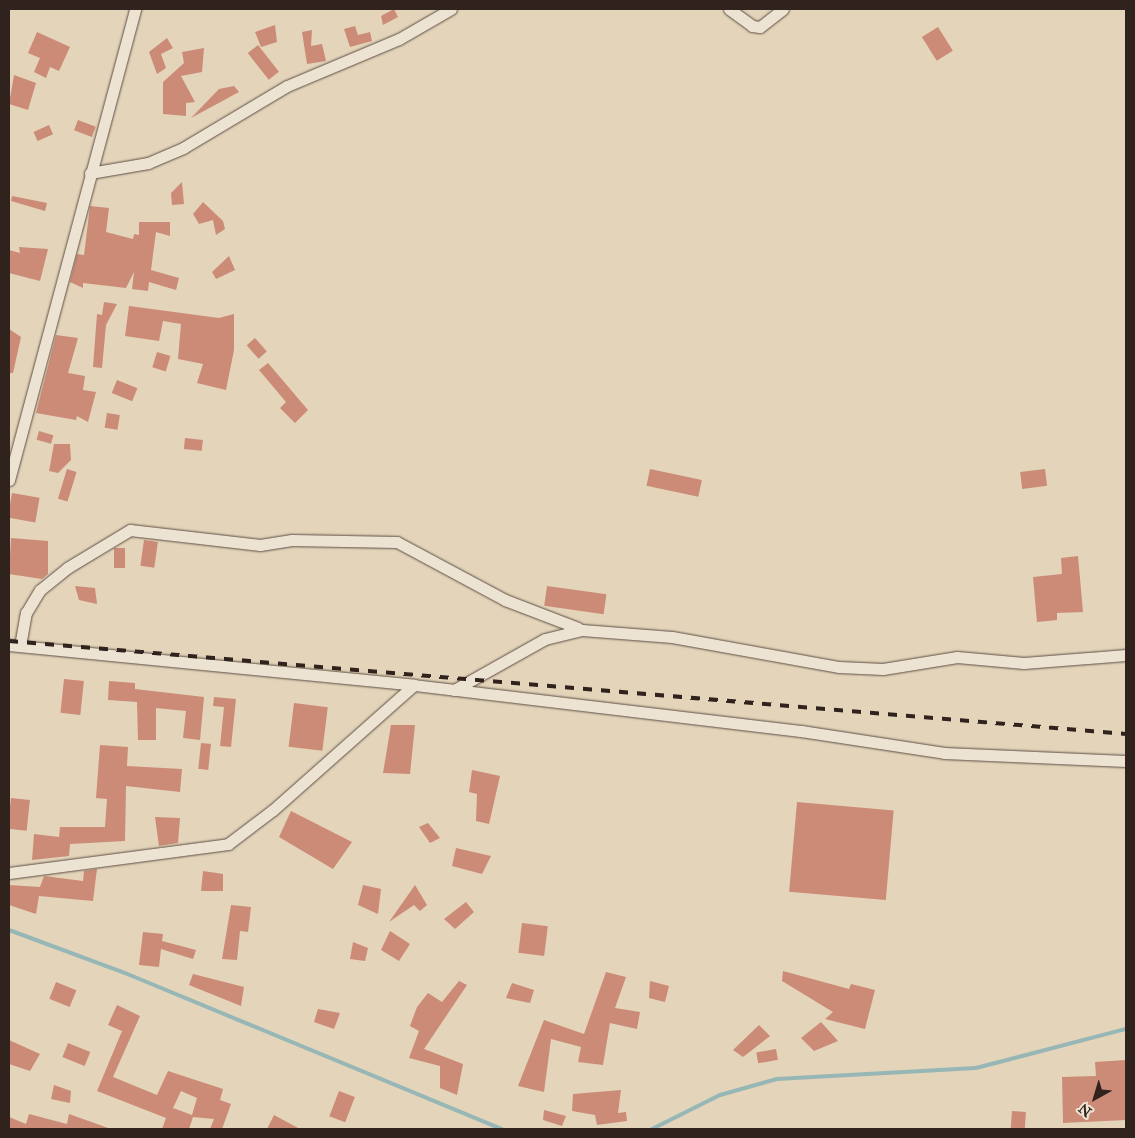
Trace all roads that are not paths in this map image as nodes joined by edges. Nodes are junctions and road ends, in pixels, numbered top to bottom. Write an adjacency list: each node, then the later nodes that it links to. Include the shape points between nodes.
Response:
1 (135, 9): 5 (street)
2 (451, 9): 5 (street, via 399,39 287,86 183,148 148,163)
3 (729, 9): 4 (street, via 752,26 760,27)
4 (783, 9)
5 (90, 173): 6 (street)
6 (9, 480)
7 (582, 630): 8 (street, via 505,600 397,542 292,540 260,545 130,530 67,568 40,590 26,613); 9 (street, via 672,637 839,667 883,669 957,656 1024,663); 11 (street, via 545,640)
8 (14, 646): 10 (street)
9 (1126, 656)
10 (414, 685): 11 (street); 13 (street, via 273,810 228,844 216,849)
11 (454, 690): 12 (street, via 801,731 944,753)
12 (1126, 761)
13 (9, 873)

